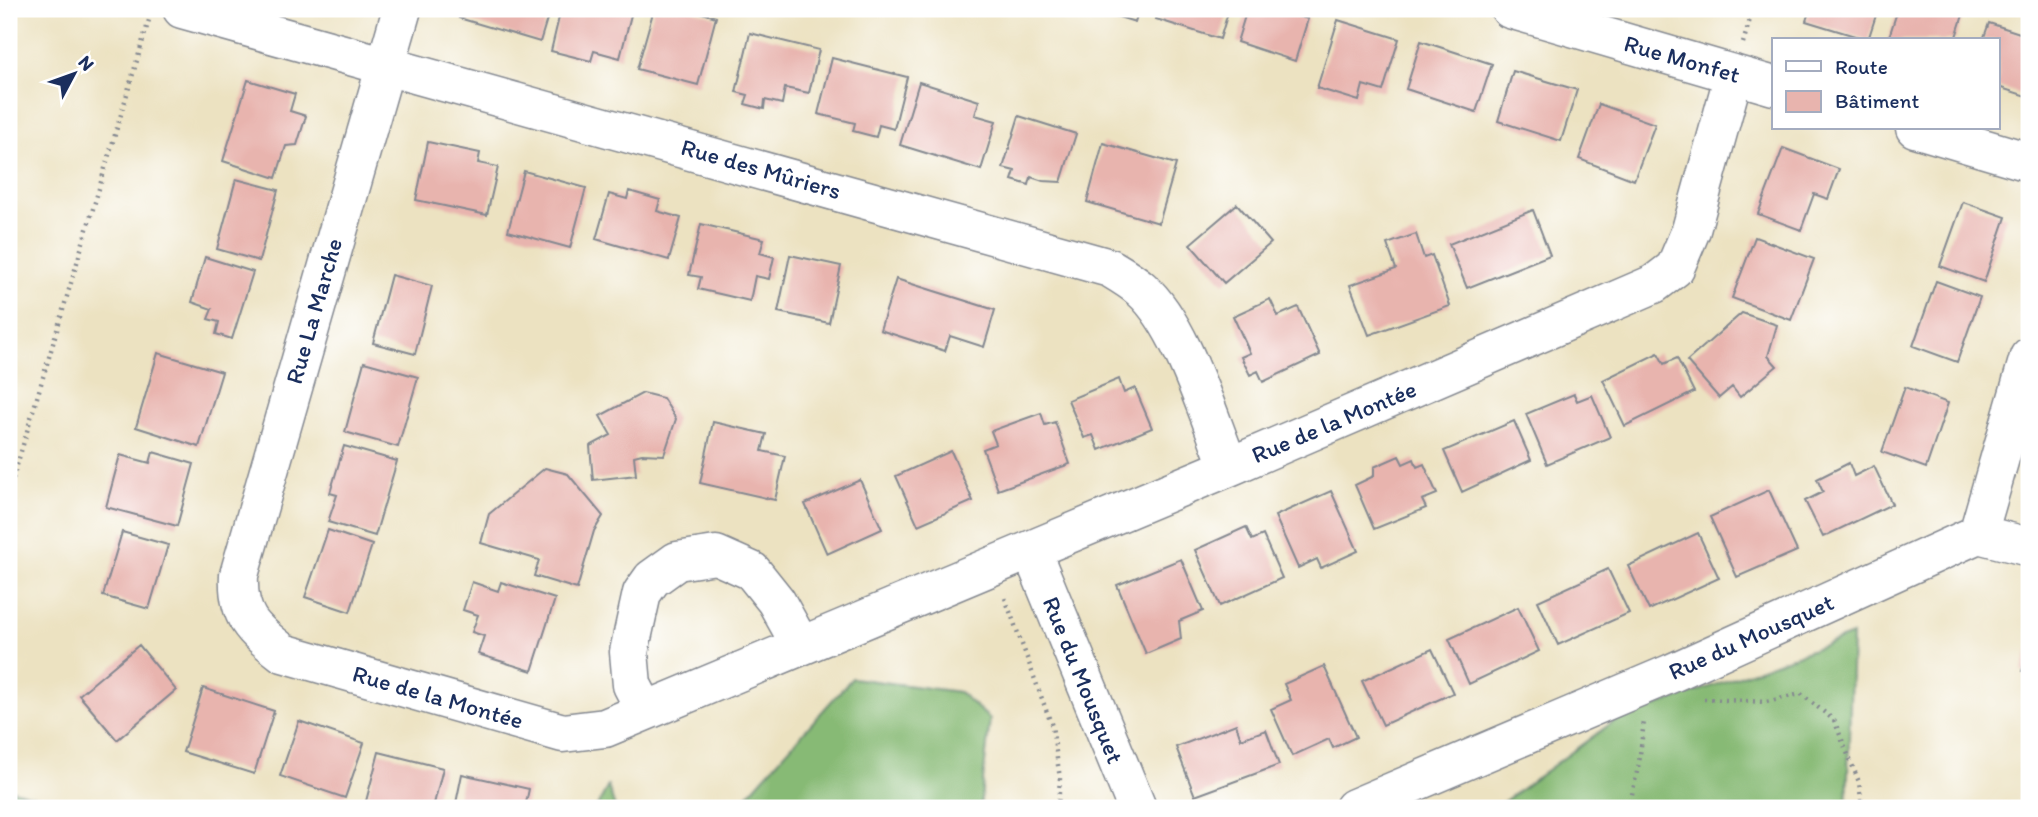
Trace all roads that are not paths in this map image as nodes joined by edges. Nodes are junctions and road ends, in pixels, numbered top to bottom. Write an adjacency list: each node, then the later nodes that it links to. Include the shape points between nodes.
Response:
1 (182, 9): 4 (street, Rue des Mûriers)
2 (401, 9): 4 (street, Rue La Marche)
3 (1510, 9): 5 (street, Rue Monfet)
4 (385, 64): 10 (street, Rue des Mûriers, via 1110,268 1141,289 1162,313 1178,340); 14 (street, Rue La Marche, via 239,575)
5 (1734, 74): 6 (street, Rue Monfet); 10 (street, Rue de la Montée, via 1691,230 1675,268 1654,284)
6 (1772, 85)
7 (1922, 130): 8 (street)
8 (2029, 162)
9 (2029, 357): 11 (street)
10 (1229, 467): 13 (street, Rue de la Montée)
11 (1978, 534): 12 (street); 18 (street, Rue du Mousquet, via 1672,673)
12 (2029, 547)
13 (1031, 550): 15 (street, Rue de la Montée); 17 (street, Rue du Mousquet)
14 (244, 614): 16 (street, Rue de la Montée, via 256,632 284,653 563,733 605,728)
15 (801, 646): 16 (street, Rue de la Montée); 16 (street, via 776,601 751,571 716,555 677,561 652,579 642,593 631,641 632,685)
16 (645, 710)
17 (1137, 808)
18 (1354, 808)

